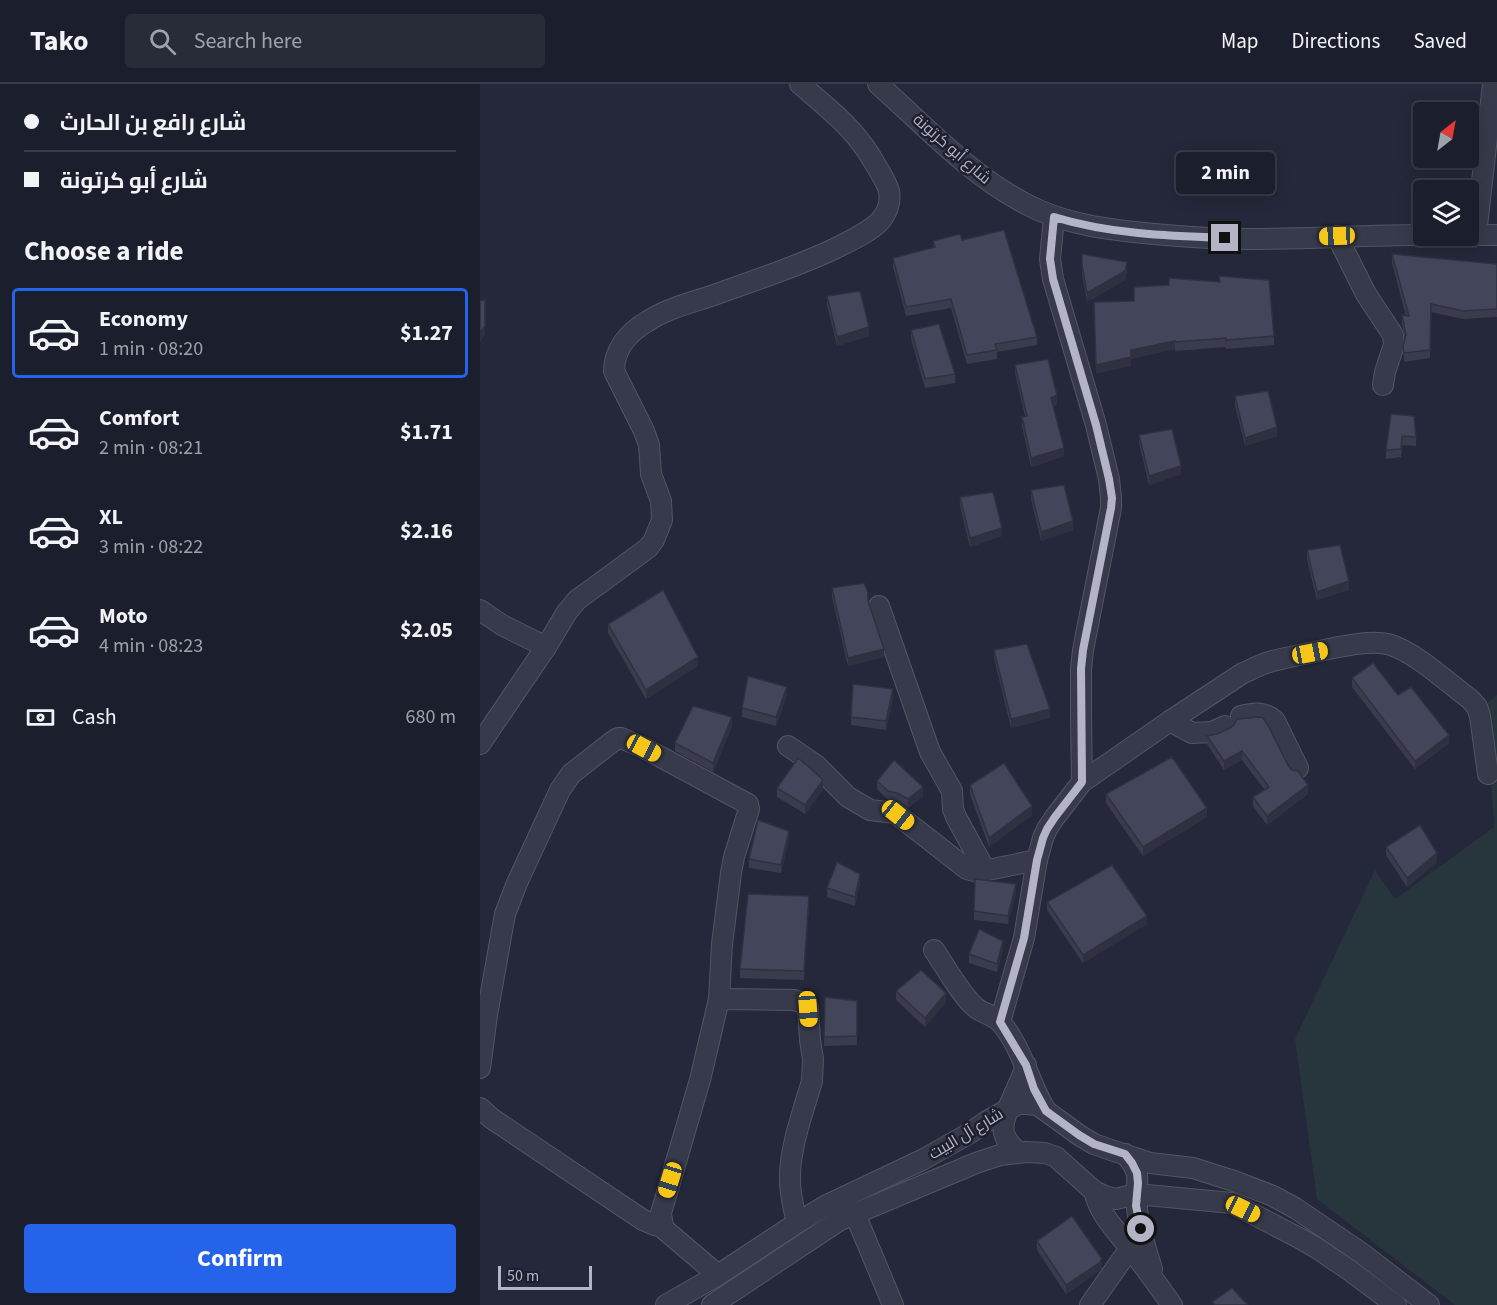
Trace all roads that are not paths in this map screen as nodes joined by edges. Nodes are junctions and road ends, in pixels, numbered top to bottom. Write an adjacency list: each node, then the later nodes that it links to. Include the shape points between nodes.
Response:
1 (800, 84): 13 (street, via 864,145 883,177 890,203 880,221 849,242 812,260 648,321 620,347 614,371 649,445 662,520 648,548 577,600)
2 (878, 84): 5 (street, شارع أبو كرتونة, via 973,170)
3 (1493, 84): 4 (street)
4 (1479, 185)
5 (1054, 217): 9 (street, شارع أبو كرتونة, via 1122,231 1179,236); 19 (street, via 1050,259 1053,279 1096,425 1112,498 1083,650)
6 (1413, 235): 9 (street, شارع أبو كرتونة)
7 (1479, 235): 8 (street)
8 (1497, 235)
9 (1337, 236): 10 (street, via 1366,294 1393,335)
10 (1383, 385)
11 (879, 606): 21 (street, via 930,752 952,790 956,817)
12 (480, 610): 13 (street)
13 (546, 647): 15 (street)
14 (1170, 721): 17 (street, via 1192,733 1212,732 1254,713 1270,716); 18 (street, via 1243,673 1266,663 1341,647 1389,644 1423,663 1477,707); 19 (street)
15 (480, 744)
16 (788, 746): 21 (street, via 816,765 848,797 870,810 895,813 967,869)
17 (1298, 768)
18 (1488, 774)
19 (1082, 782): 20 (street, via 1047,829)
20 (1037, 860): 21 (street); 24 (street, via 1024,938)
21 (985, 870)
22 (934, 950): 24 (street, via 969,1002)
23 (718, 999): 26 (street, via 731,873 749,805 618,738 565,781 517,883 505,914); 35 (street, via 794,1000 808,1009 812,1080 790,1172); 36 (street, via 700,1080 662,1205)
24 (1000, 1022): 25 (street)
25 (1026, 1065): 28 (street); 29 (street)
26 (480, 1068)
27 (480, 1108): 36 (street, via 643,1220)
28 (1007, 1110): 29 (street, شارع آل البيت, via 1027,1104); 30 (street, via 1004,1133); 35 (street, شارع آل البيت, via 922,1160)
29 (1046, 1111): 31 (street, شارع آل البيت, via 1094,1144)
30 (1018, 1152): 32 (street, شارع آل البيت, via 1056,1157); 34 (street, شارع آل البيت, via 976,1163)
31 (1125, 1154): 33 (street, via 1137,1173); 46 (street, شارع آل البيت, via 1150,1163 1192,1168 1273,1196 1360,1252)
32 (1094, 1191): 33 (street, شارع آل البيت, via 1116,1199); 37 (street, via 1101,1212)
33 (1137, 1194): 39 (street, via 1136,1206); 45 (street, شارع آل البيت, via 1232,1203 1318,1249)
34 (855, 1214): 41 (street, شارع آل البيت); 42 (street)
35 (797, 1223): 38 (street, شارع آل البيت)
36 (663, 1227): 38 (street)
37 (1130, 1248): 39 (street); 43 (street)
38 (718, 1275): 40 (street, شارع آل البيت)
39 (1155, 1281): 44 (street)
40 (666, 1305)
41 (712, 1305)
42 (893, 1305)
43 (1090, 1305)
44 (1172, 1305)
45 (1396, 1305)
46 (1429, 1305)

